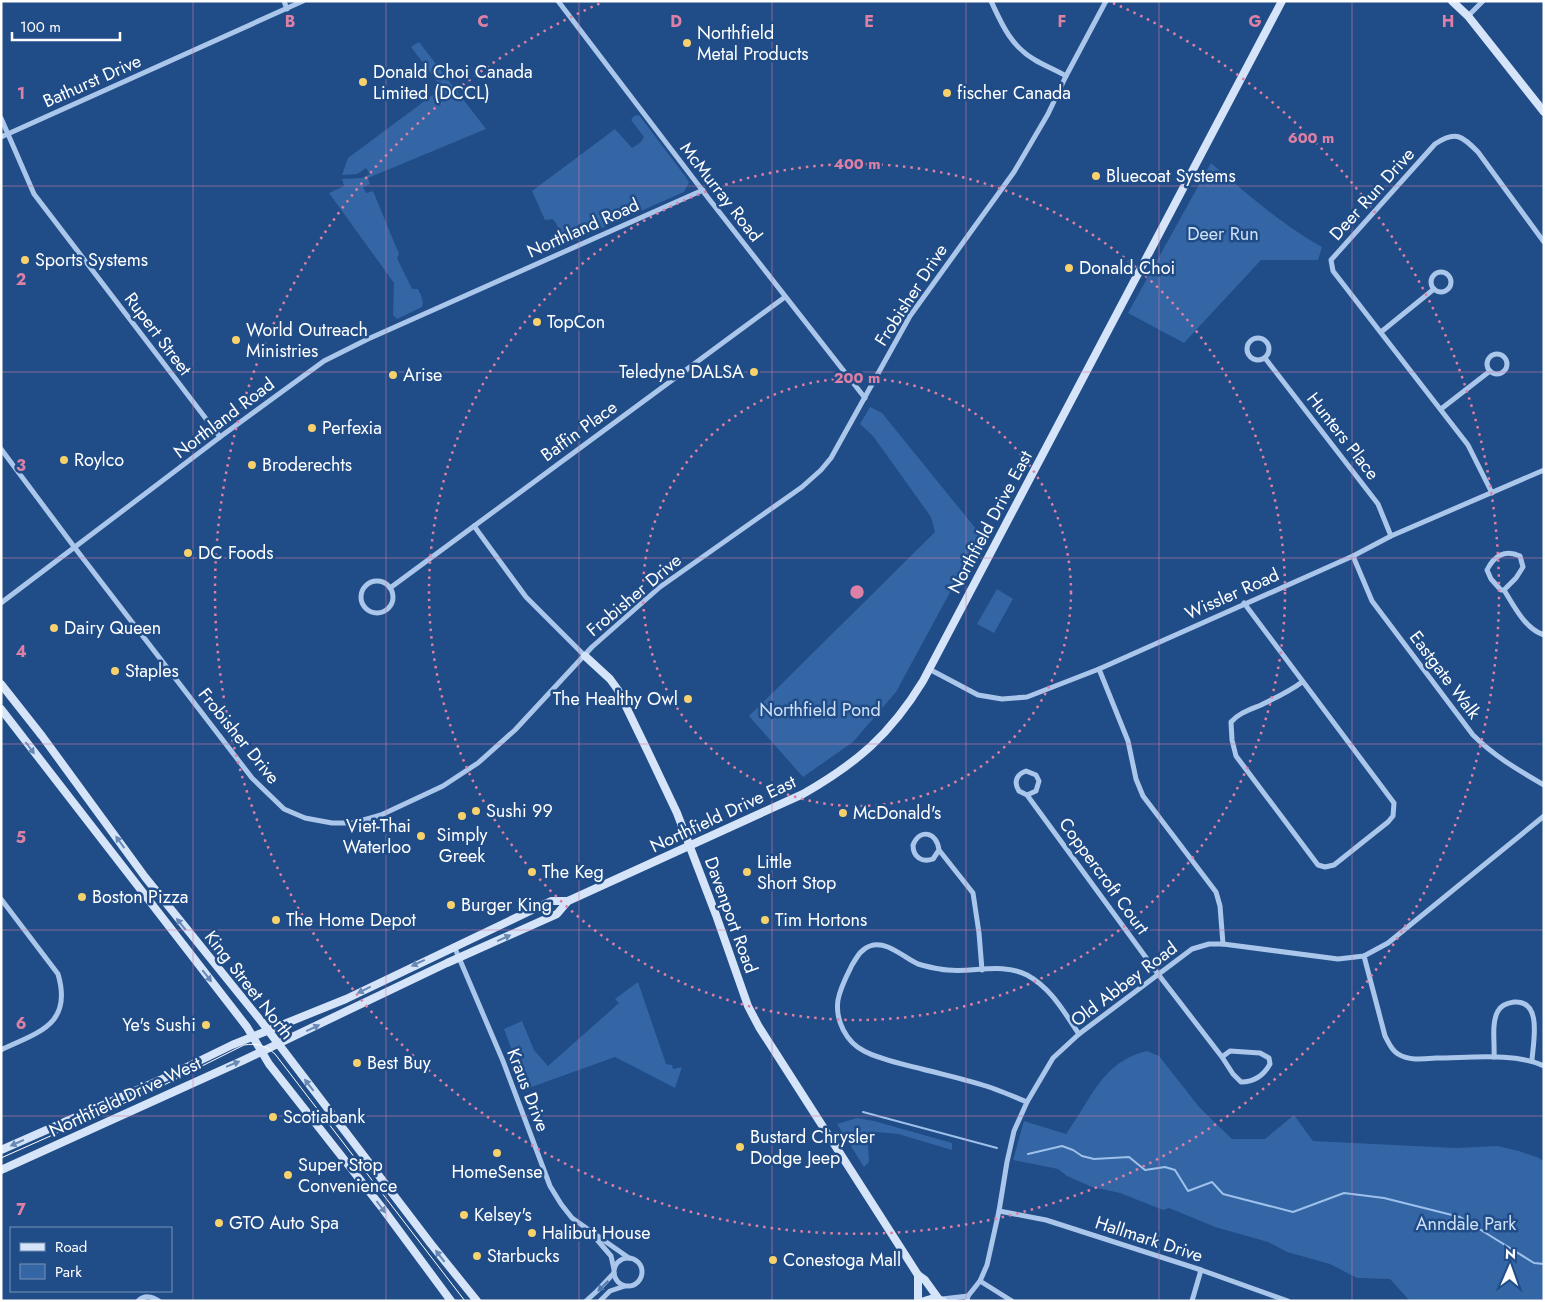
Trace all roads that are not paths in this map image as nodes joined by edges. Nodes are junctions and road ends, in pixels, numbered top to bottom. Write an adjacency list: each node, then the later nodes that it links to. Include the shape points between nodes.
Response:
1 (284, 1): 9 (street)
2 (304, 1): 9 (street, Bathurst Drive)
3 (558, 1): 16 (street, McMurray Road)
4 (991, 1): 11 (street, via 1006,34 1020,49)
5 (1106, 1): 11 (street, Frobisher Drive)
6 (1282, 1): 39 (main road, Northfield Drive East)
7 (1452, 1): 10 (main road)
8 (1483, 1): 10 (street)
9 (287, 9): 14 (street, Bathurst Drive)
10 (1468, 16): 12 (main road)
11 (1066, 76): 23 (street, Frobisher Drive, via 1014,172 910,316)
12 (1544, 112)
13 (1, 118): 14 (street, Rupert Street)
14 (9, 134): 15 (street, Bathurst Drive); 25 (street, Rupert Street, via 34,194)
15 (1, 137)
16 (702, 190): 19 (street, McMurray Road); 25 (street, Northland Road, via 332,356)
17 (1544, 242): 20 (street, Deer Run Drive, via 1478,152 1467,141 1456,136 1446,137 1435,144 1331,260 1333,271)
18 (1434, 289): 18 (street, via 1440,292 1450,288 1448,274 1440,272 1433,275); 20 (street)
19 (785, 297): 23 (street, McMurray Road); 29 (street, Baffin Place)
20 (1380, 332): 24 (street, Deer Run Drive)
21 (1265, 358): 21 (street, Hunters Place, via 1269,349 1265,340 1256,338 1247,348 1250,357); 30 (street, Hunters Place, via 1378,504)
22 (1490, 371): 22 (street, via 1498,374 1505,371 1508,364 1504,356 1494,354 1489,358 1487,365); 24 (street)
23 (864, 398): 38 (street, Frobisher Drive, via 821,470 660,587)
24 (1441, 409): 28 (street, Deer Run Drive, via 1468,446)
25 (220, 437): 31 (street, Northland Road)
26 (1, 449): 31 (street)
27 (1544, 470): 28 (street, Wissler Road)
28 (1492, 493): 30 (street, Wissler Road)
29 (474, 526): 33 (street, Baffin Place); 38 (street, Davenport Road, via 526,597)
30 (1391, 536): 32 (street, Wissler Road)
31 (75, 548): 35 (street, Northland Road); 38 (street, Frobisher Drive, via 252,778 284,809 332,824 353,823 381,815 472,768 515,730)
32 (1353, 556): 36 (street, Wissler Road); 44 (street, Eastgate Walk, via 1372,601 1473,735 1507,764)
33 (390, 588): 33 (street, via 376,580 369,582 361,592 363,606 372,612 386,610 393,600)
34 (1504, 590): 34 (street, via 1523,567 1520,556 1512,552 1492,560 1487,570 1496,585); 37 (street, via 1519,615 1537,633)
35 (1, 603)
36 (1244, 603): 40 (street, Wissler Road); 41 (street)
37 (1544, 635)
38 (585, 656): 47 (main road, Davenport Road, via 610,679 623,697)
39 (929, 669): 40 (street, Wissler Road, via 978,694 1008,699 1038,694); 47 (main road, Northfield Drive East, via 895,721 851,764 803,794)
40 (1099, 669): 51 (street, via 1128,741 1143,796 1216,892)
41 (1302, 682): 41 (street, via 1394,803 1393,816 1388,822 1325,868 1318,865 1236,756 1232,740 1231,722 1234,718 1285,694)
42 (1, 684): 57 (main road, King Street North, one-way to 42, via 145,877)
43 (1, 709): 59 (main road, King Street North, one-way to 59)
44 (1544, 785)
45 (1028, 795): 45 (street, Coppercroft Court, via 1040,784 1036,775 1026,771 1018,775 1016,784 1019,791); 56 (street, Coppercroft Court)
46 (1544, 816): 53 (street, Old Abbey Road, via 1388,943)
47 (689, 845): 50 (main road, Northfield Drive East); 75 (main road, Davenport Road, via 748,1006)
48 (939, 850): 48 (street, via 938,843 930,835 920,836 913,845 914,854 924,860 933,859); 55 (street, via 973,893)
49 (1, 900): 61 (street, via 58,974 61,996 55,1018 49,1026)
50 (568, 901): 52 (main road, Northfield Drive East, via 551,901); 54 (main road, Northfield Drive East, one-way to 50, via 557,914)
51 (1223, 944): 53 (street, Old Abbey Road, via 1338,959); 56 (street, Old Abbey Road, via 1209,944 1192,950)
52 (454, 946): 54 (street, Kraus Drive); 57 (main road, Northfield Drive East, one-way to 57)
53 (1364, 956): 64 (street, via 1385,1036 1390,1047 1400,1055 1413,1059)
54 (460, 958): 60 (main road, Northfield Drive East, one-way to 54); 71 (street, Kraus Drive, via 550,1186 572,1218)
55 (982, 970): 58 (street, via 1006,969 1038,982 1051,994); 67 (street, via 942,970 918,964 889,948 871,945 857,956 838,999 844,1034 863,1051 991,1087)
56 (1158, 974): 58 (street, Old Abbey Road); 63 (street, Coppercroft Court)
57 (268, 1032): 59 (main road, Northfield Drive West); 60 (main road, King Street North)
58 (1079, 1034): 67 (street, Old Abbey Road, via 1053,1058)
59 (252, 1036): 62 (main road, King Street North); 68 (main road, Northfield Drive West, one-way to 68)
60 (277, 1044): 62 (main road, Northfield Drive West); 83 (main road, King Street North, one-way to 60)
61 (1, 1050)
62 (261, 1051): 69 (main road, Northfield Drive West, one-way to 62); 82 (main road, King Street North, one-way to 82)
63 (1222, 1058): 63 (street, Coppercroft Court, via 1241,1082 1256,1079 1270,1064 1269,1058 1260,1053 1230,1051)
64 (1494, 1058): 65 (street); 65 (street, via 1497,1012 1507,1003 1517,1002 1524,1003 1534,1018)
65 (1532, 1060): 66 (street)
66 (1544, 1066)
67 (1027, 1102): 70 (street, Old Abbey Road, via 1014,1131)
68 (1, 1150)
69 (1, 1170)
70 (999, 1211): 73 (street, Hallmark Drive, via 1046,1220); 76 (street, Old Abbey Road)
71 (591, 1232): 72 (street, Kraus Drive); 74 (street, Kraus Drive, via 611,1256)
72 (628, 1258): 74 (street, via 619,1261); 77 (street, via 639,1263 642,1273 637,1282)
73 (1202, 1270): 89 (street); 90 (street, Hallmark Drive)
74 (614, 1271): 77 (street, via 618,1281); 84 (street, one-way to 84)
75 (918, 1275): 79 (main road, Davenport Road); 86 (main road)
76 (980, 1281): 78 (street, Old Abbey Road); 88 (street)
77 (626, 1286): 85 (street, via 610,1291)
78 (968, 1298): 79 (street, Old Abbey Road)
79 (941, 1299): 87 (main road)
80 (138, 1301): 81 (street, via 152,1297)
81 (159, 1301)
82 (451, 1301)
83 (477, 1301)
84 (586, 1301)
85 (600, 1301)
86 (918, 1301)
87 (924, 1301)
88 (1012, 1301)
89 (1192, 1301)
90 (1288, 1301)

